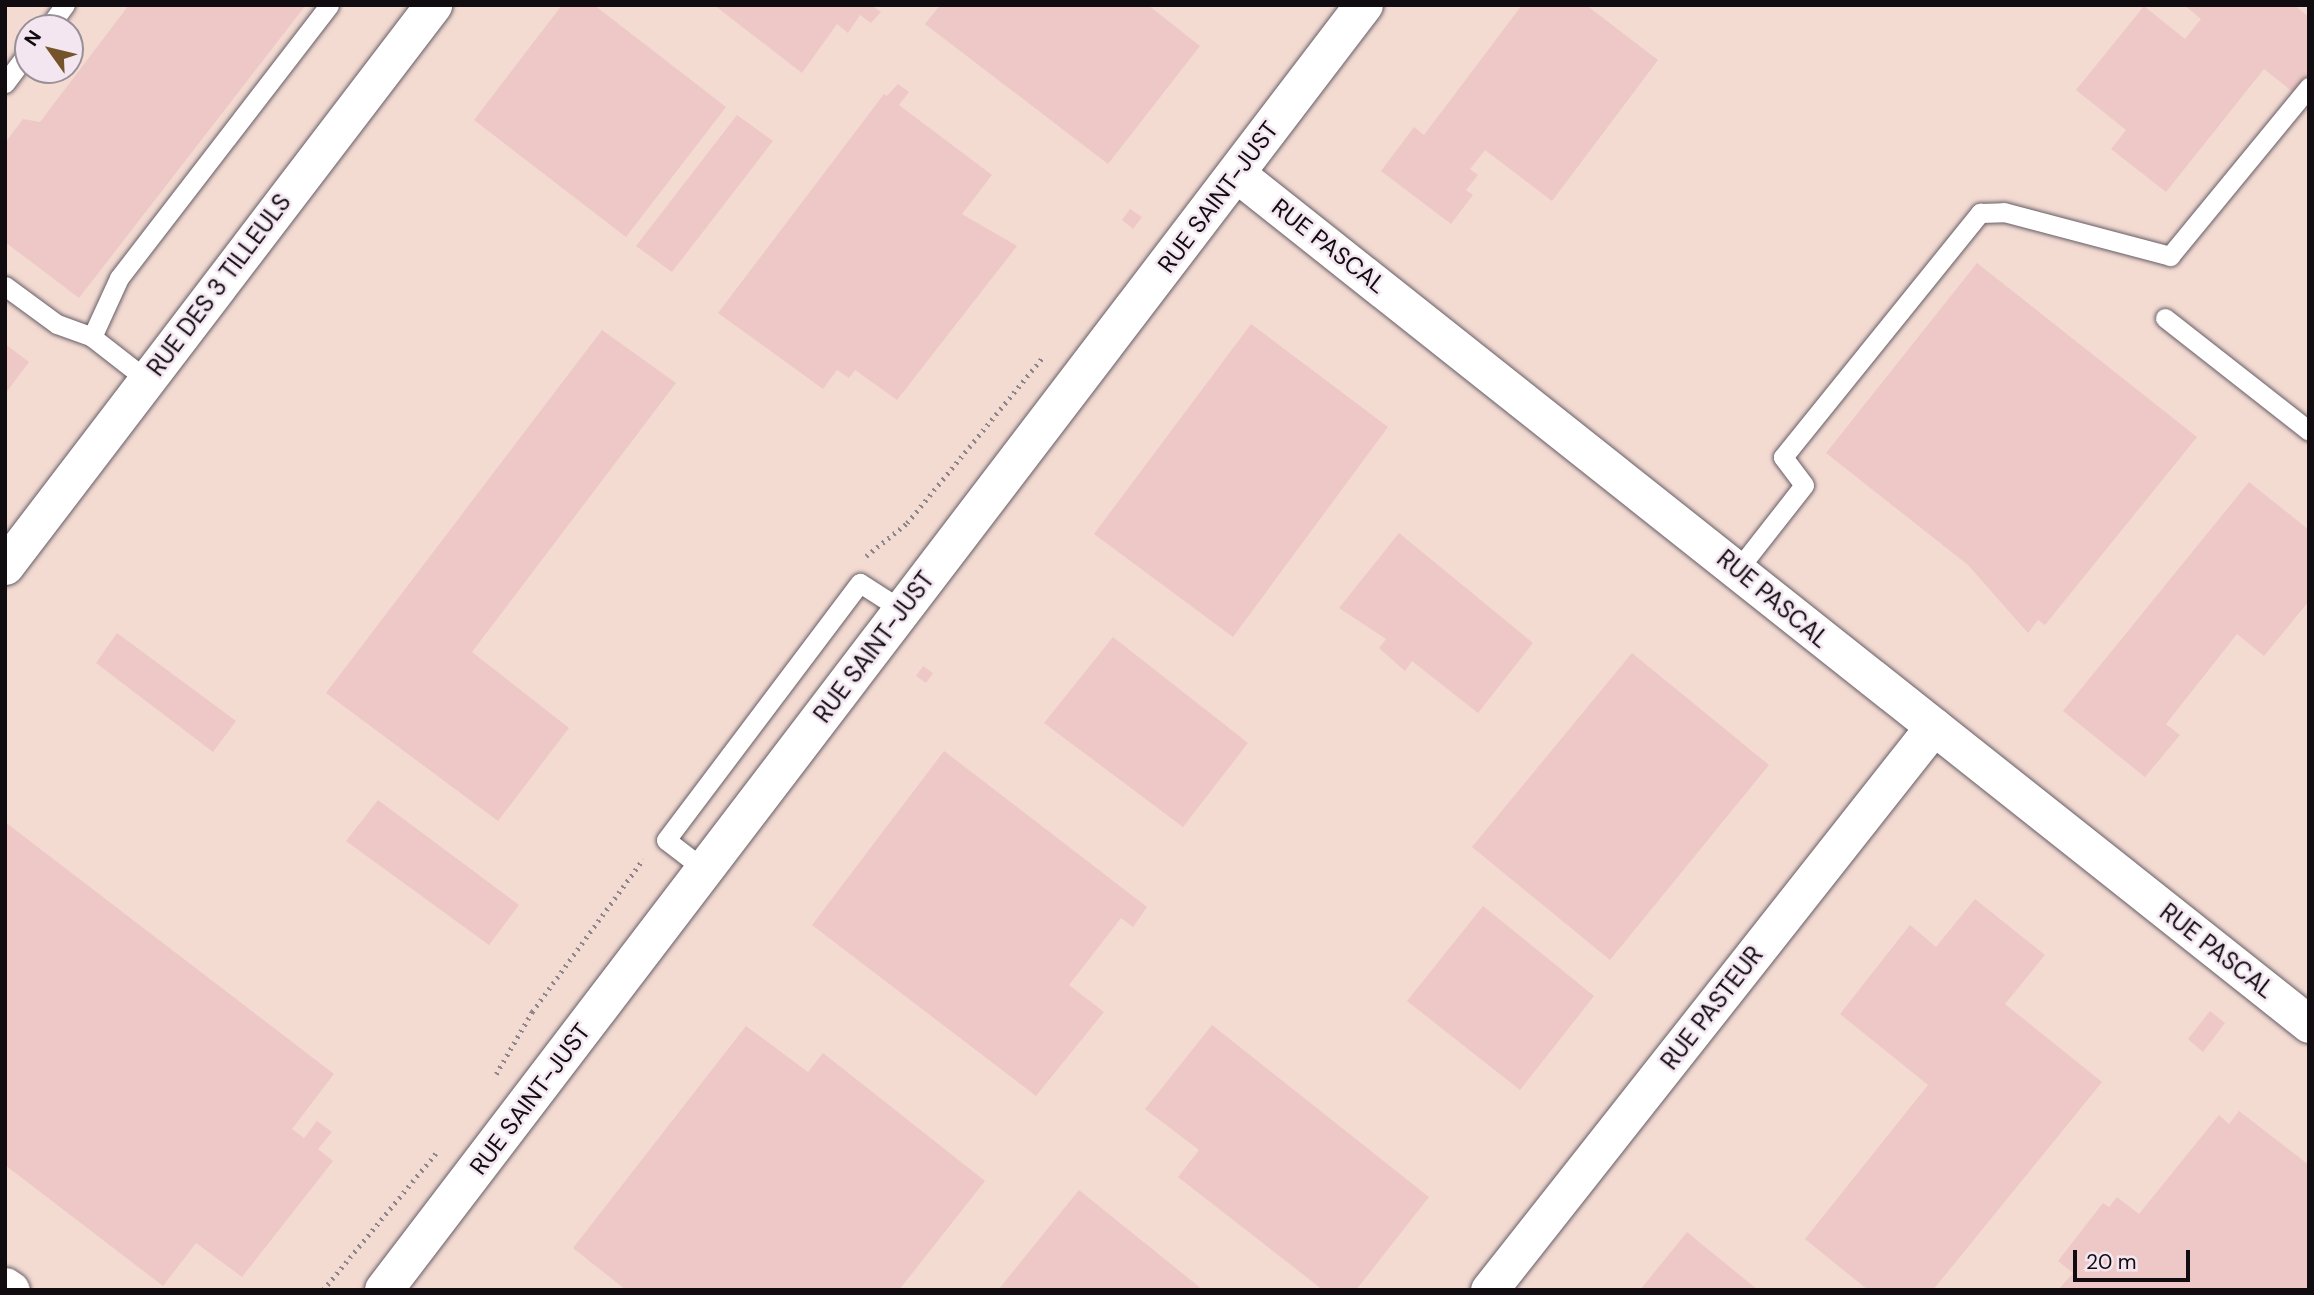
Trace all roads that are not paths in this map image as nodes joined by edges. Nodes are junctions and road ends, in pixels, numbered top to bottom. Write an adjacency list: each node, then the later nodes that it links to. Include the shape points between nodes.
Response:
1 (329, 5): 8 (lane, via 119,278)
2 (433, 5): 9 (street, RUE DES 3 TILLEULS)
3 (1364, 5): 5 (street, RUE SAINT-JUST)
4 (2309, 87): 12 (lane, via 2170,256 2004,212 1980,213 1783,457 1804,485)
5 (1237, 174): 12 (street, RUE PASCAL); 13 (street, RUE SAINT-JUST)
6 (5, 286): 8 (lane, via 57,324)
7 (2165, 318): 10 (lane)
8 (92, 337): 9 (lane)
9 (147, 380): 11 (street, RUE DES 3 TILLEULS)
10 (2309, 431)
11 (5, 566)
12 (1738, 568): 14 (street, RUE PASCAL, via 1840,656)
13 (902, 610): 15 (street, RUE SAINT-JUST); 15 (lane, via 860,583 666,840)
14 (1934, 726): 16 (street, RUE PASCAL); 20 (street, RUE PASTEUR)
15 (705, 870): 19 (street, RUE SAINT-JUST)
16 (2309, 1024)
17 (5, 1286): 18 (street)
18 (10, 1290)
19 (384, 1290)
20 (1489, 1290)

